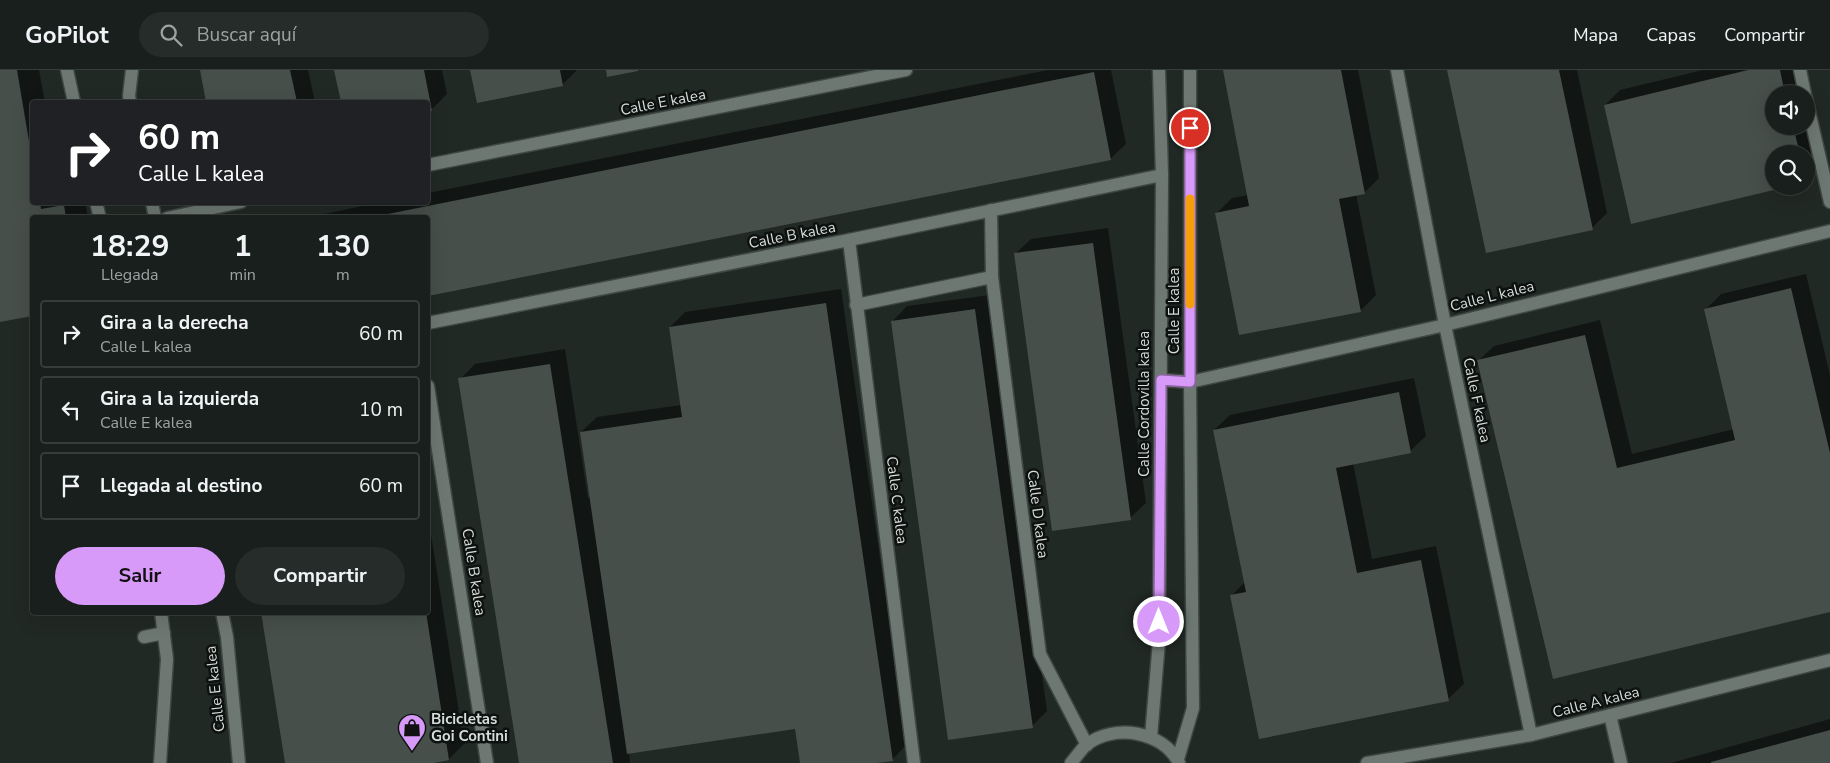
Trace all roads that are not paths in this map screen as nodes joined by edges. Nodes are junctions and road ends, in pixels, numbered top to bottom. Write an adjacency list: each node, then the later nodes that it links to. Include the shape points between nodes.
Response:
1 (67, 70): 9 (street)
2 (132, 70): 10 (street)
3 (906, 70): 12 (street, Calle E kalea)
4 (1159, 70): 13 (street, Calle Cordovilla kalea)
5 (1190, 70): 26 (street, Calle E kalea)
6 (1397, 70): 24 (street, Calle F kalea)
7 (1800, 70): 8 (street)
8 (1803, 85)
9 (74, 100)
10 (130, 100)
11 (1815, 135): 14 (street)
12 (430, 165)
13 (1162, 175): 16 (street, Calle B kalea); 25 (street, Calle Cordovilla kalea)
14 (1830, 202)
15 (234, 205): 17 (street)
16 (991, 210): 20 (street, Calle B kalea); 21 (street, Calle D kalea)
17 (216, 213): 18 (street)
18 (196, 215)
19 (1830, 231): 24 (street, Calle L kalea)
20 (849, 240): 22 (street, Calle C kalea); 23 (street, Calle B kalea)
21 (992, 277): 22 (street); 38 (street, Calle D kalea, via 1040,654)
22 (856, 304): 43 (street, Calle C kalea)
23 (430, 323)
24 (1445, 324): 26 (street, Calle L kalea); 36 (street, Calle F kalea)
25 (1161, 380): 26 (street, Calle L kalea); 37 (street, Calle Cordovilla kalea, via 1159,641)
26 (1190, 382): 39 (street, Calle E kalea, via 1193,708)
27 (430, 399): 42 (street, Calle B kalea)
28 (161, 615): 30 (street)
29 (223, 615): 41 (street, Calle E kalea)
30 (164, 633): 31 (street); 33 (street, via 168,659)
31 (144, 637)
32 (1830, 660): 35 (street, Calle A kalea)
33 (164, 708): 34 (street); 40 (street)
34 (150, 710)
35 (1610, 715): 36 (street, Calle A kalea); 46 (street)
36 (1531, 735): 45 (street, Calle A kalea)
37 (1151, 737): 38 (street, via 1129,732 1106,735); 39 (street, via 1166,746)
38 (1087, 745): 44 (street)
39 (1179, 761)
40 (160, 763)
41 (239, 763)
42 (487, 763)
43 (914, 763)
44 (1071, 763)
45 (1366, 763)
46 (1620, 763)

